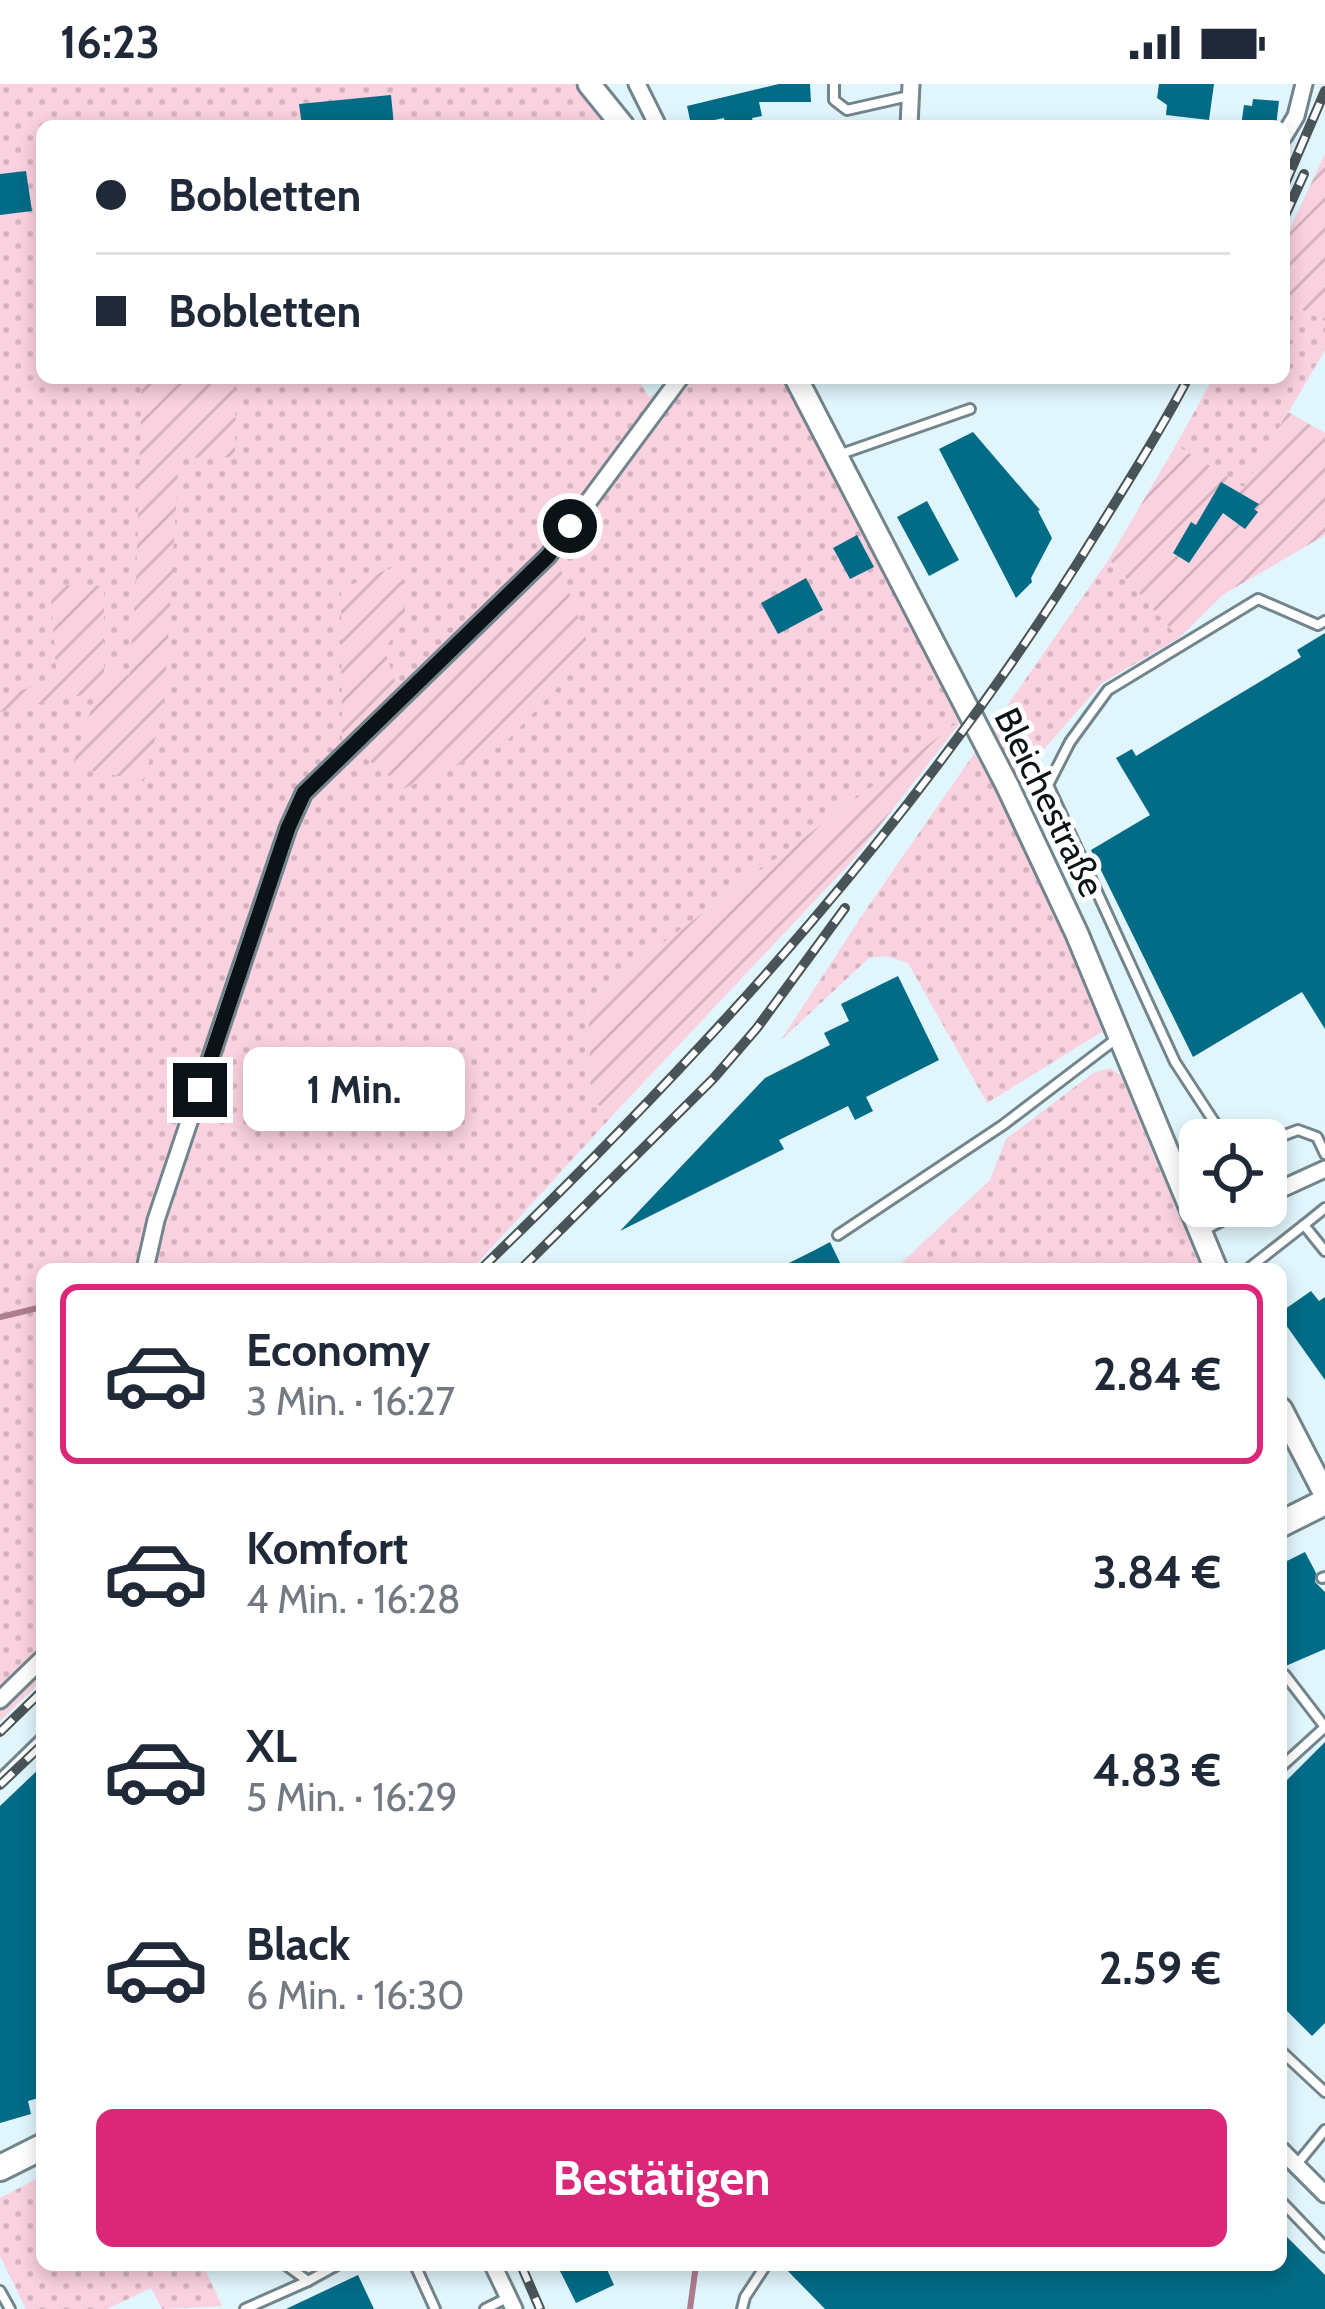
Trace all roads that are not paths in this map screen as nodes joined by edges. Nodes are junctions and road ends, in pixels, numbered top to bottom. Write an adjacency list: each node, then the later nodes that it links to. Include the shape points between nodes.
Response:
1 (589, 84): 6 (main road)
2 (638, 84): 7 (street)
3 (834, 84): 5 (lane, via 834,100 847,110)
4 (1304, 84): 9 (street)
5 (910, 90): 8 (street)
6 (617, 120)
7 (655, 120)
8 (909, 120)
9 (1290, 125)
10 (676, 384): 27 (street, via 548,556 304,793)
11 (799, 384): 13 (main road, Bleichestraße)
12 (970, 409): 13 (lane)
13 (838, 455): 15 (main road, Bleichestraße, via 1007,784)
14 (1325, 621): 16 (lane, via 1258,599 1108,690 1048,785 1175,1062)
15 (1119, 1036): 24 (main road, Bleichestraße); 25 (lane)
16 (1210, 1119)
17 (1287, 1134): 18 (lane, via 1317,1137)
18 (1325, 1154)
19 (1325, 1169): 20 (street)
20 (1287, 1186)
21 (1325, 1208): 22 (lane)
22 (1304, 1226): 26 (lane); 29 (lane)
23 (1202, 1227): 24 (street)
24 (1198, 1229): 28 (main road, Bleichestraße)
25 (838, 1235)
26 (1325, 1251)
27 (147, 1263)
28 (1213, 1263)
29 (1256, 1263)
30 (1287, 1421): 31 (main road)
31 (1325, 1498): 32 (main road)
32 (1287, 1520)
33 (36, 1665): 35 (street)
34 (1287, 1676): 36 (lane)
35 (0, 1700)
36 (1325, 1727): 38 (lane)
37 (36, 1744): 39 (lane)
38 (1287, 1762)
39 (0, 1779)
40 (1287, 2057): 41 (lane)
41 (1325, 2092)
42 (1325, 2130): 45 (lane)
43 (36, 2150): 46 (main road)
44 (1287, 2156): 45 (street)
45 (1296, 2165): 47 (street)
46 (0, 2168)
47 (1325, 2194)
48 (1287, 2207): 49 (lane)
49 (1325, 2247)
50 (294, 2271): 55 (lane)
51 (326, 2271): 55 (lane)
52 (418, 2271): 60 (lane)
53 (496, 2271): 57 (street)
54 (762, 2271): 62 (lane)
55 (308, 2281): 59 (lane)
56 (0, 2290): 58 (lane)
57 (510, 2304): 61 (lane)
58 (10, 2309)
59 (245, 2309)
60 (435, 2309)
61 (485, 2309)
62 (742, 2309)

